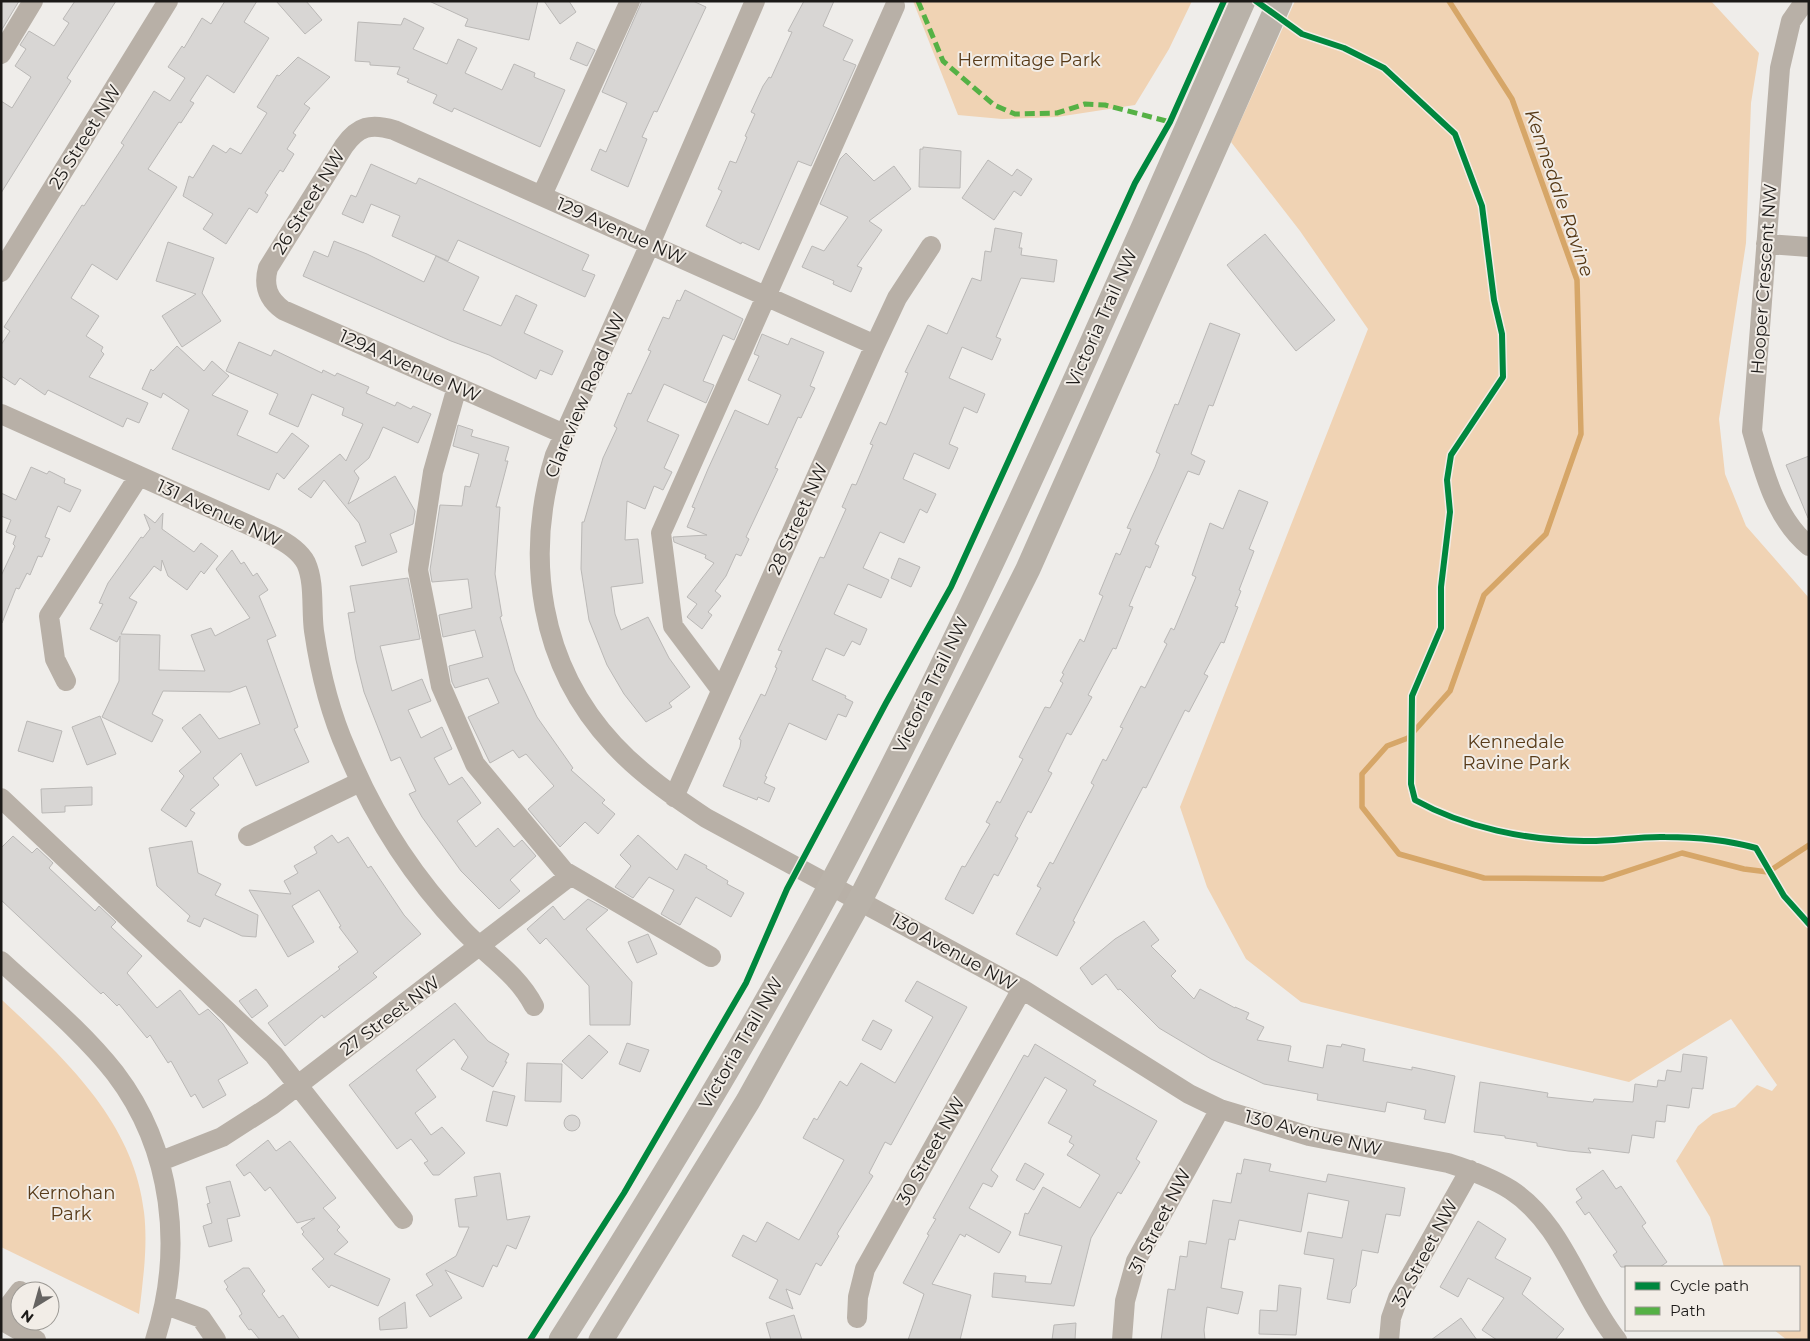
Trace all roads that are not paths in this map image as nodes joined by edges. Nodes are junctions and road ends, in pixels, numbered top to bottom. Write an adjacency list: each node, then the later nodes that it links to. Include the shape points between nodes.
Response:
1 (33, 1): 9 (street)
2 (168, 1): 16 (street, 25 Street NW)
3 (630, 1): 11 (street)
4 (755, 1): 12 (street, Clareview Road NW)
5 (1243, 1): 32 (main road, Victoria Trail NW, via 994,556)
6 (1280, 1): 33 (main road, Victoria Trail NW, via 1028,569)
7 (1805, 1): 13 (street, Hooper Crescent NW, via 1791,20 1780,68)
8 (895, 6): 18 (street)
9 (1, 54)
10 (365, 126): 11 (street, 129 Avenue NW, via 394,130); 17 (street, 26 Street NW, via 349,138 273,259)
11 (542, 195): 12 (street, 129 Avenue NW)
12 (650, 244): 18 (street, 129 Avenue NW); 22 (street, Clareview Road NW)
13 (1766, 244): 15 (street); 24 (street, Hooper Crescent NW, via 1752,431 1768,488 1796,536)
14 (931, 246): 19 (street, 28 Street NW, via 897,298)
15 (1809, 247)
16 (1, 272)
17 (266, 286): 20 (street, 129A Avenue NW, via 275,304 283,310)
18 (766, 296): 19 (street, 129 Avenue NW); 26 (street, via 661,533 673,626)
19 (875, 345): 26 (street, 28 Street NW)
20 (457, 387): 22 (street, 129A Avenue NW); 31 (street, via 433,472 418,570 441,686 475,764)
21 (1, 414): 23 (street, 131 Avenue NW)
22 (564, 434): 28 (street, Clareview Road NW, via 548,479 539,529 540,580 550,631 569,680 597,725 632,764)
23 (139, 476): 25 (street, 131 Avenue NW, via 49,616 55,659); 27 (street, 131 Avenue NW, via 271,535 300,555 310,574 312,612 324,683)
24 (1809, 546)
25 (66, 681)
26 (721, 690): 28 (street, 28 Street NW)
27 (360, 782): 30 (street); 34 (street, 131 Avenue NW, via 384,827 410,865)
28 (674, 796): 32 (street, Clareview Road NW, via 739,837)
29 (1, 798): 39 (street, via 274,1055)
30 (248, 836)
31 (570, 876): 34 (street, 27 Street NW); 35 (street)
32 (831, 884): 33 (street, Clareview Road NW); 51 (main road, Victoria Trail NW, via 719,1084)
33 (860, 900): 37 (street, 130 Avenue NW); 52 (main road, Victoria Trail NW, via 748,1100)
34 (480, 948): 38 (street, 131 Avenue NW, via 517,979); 39 (street, 27 Street NW)
35 (711, 957)
36 (1, 961): 41 (street, via 84,1037 116,1074 136,1104)
37 (1022, 989): 40 (street, 130 Avenue NW, via 1189,1094); 47 (street, 30 Street NW, via 865,1268)
38 (534, 1006)
39 (299, 1084): 41 (street, 27 Street NW, via 222,1138); 43 (street)
40 (1220, 1109): 42 (street, 130 Avenue NW, via 1309,1136); 53 (street, 31 Street NW, via 1136,1261 1125,1301)
41 (161, 1161): 45 (street, via 171,1235)
42 (1470, 1170): 54 (street, 32 Street NW, via 1398,1298 1391,1318); 55 (street, 130 Avenue NW, via 1512,1190 1542,1218)
43 (403, 1219)
44 (10, 1305): 46 (street)
45 (166, 1305): 49 (street); 50 (street, via 201,1318)
46 (1, 1318): 48 (street)
47 (857, 1318)
48 (36, 1340)
49 (155, 1340)
50 (216, 1340)
51 (562, 1340)
52 (601, 1340)
53 (1122, 1340)
54 (1389, 1340)
55 (1617, 1340)

